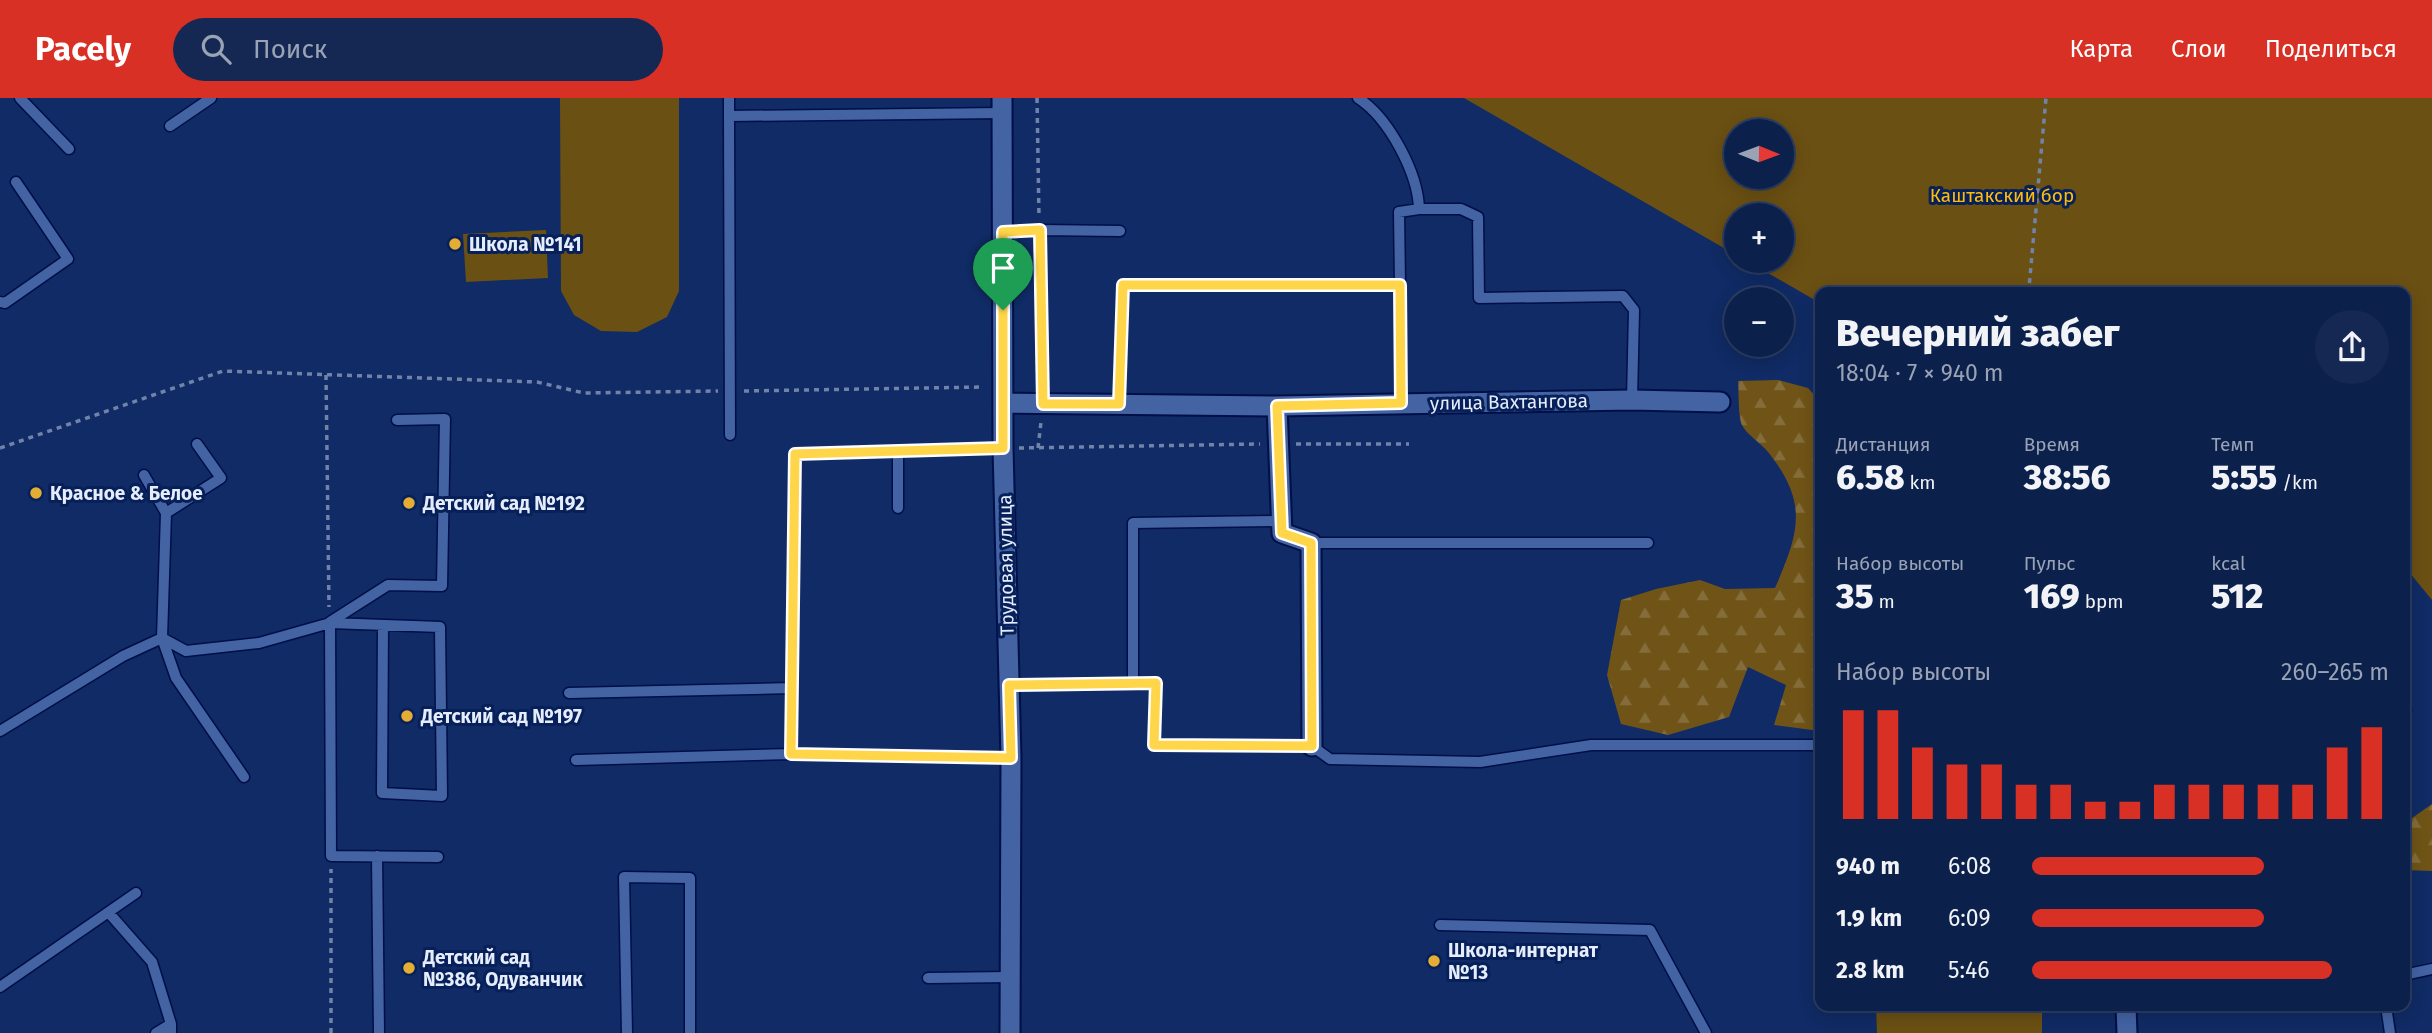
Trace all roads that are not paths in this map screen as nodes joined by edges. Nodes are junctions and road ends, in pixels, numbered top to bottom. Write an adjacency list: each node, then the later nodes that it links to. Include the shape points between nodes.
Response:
1 (20, 98): 8 (lane)
2 (211, 98): 7 (lane)
3 (729, 98): 6 (lane)
4 (1358, 98): 10 (lane, via 1387,123 1419,196)
5 (1002, 106): 6 (lane); 12 (street, Трудовая улица)
6 (729, 116): 22 (lane)
7 (170, 126)
8 (69, 149)
9 (16, 182): 14 (lane, via 68,259 5,303)
10 (1419, 209): 13 (lane, via 1399,212); 16 (lane, via 1461,209 1478,217 1479,298 1623,296 1634,310)
11 (1120, 231): 12 (lane)
12 (1003, 232): 15 (street, Трудовая улица)
13 (1400, 285): 18 (lane); 19 (lane, via 1123,285)
14 (0, 302)
15 (1004, 395): 19 (street, улица Вахтангова, via 1043,404); 24 (street, Трудовая улица)
16 (1632, 400): 17 (street, улица Вахтангова); 18 (street, улица Вахтангова)
17 (1720, 402)
18 (1401, 403): 20 (street, улица Вахтангова)
19 (1119, 404): 20 (street, улица Вахтангова)
20 (1277, 406): 29 (street)
21 (397, 420): 32 (lane, via 445,419 442,586 388,585)
22 (730, 435)
23 (197, 444): 28 (lane, via 221,478)
24 (1003, 448): 25 (lane); 36 (street, Трудовая улица)
25 (898, 451): 27 (lane); 37 (lane, via 795,454)
26 (144, 475): 28 (lane)
27 (898, 508)
28 (166, 513): 34 (lane)
29 (1281, 521): 30 (street, via 1282,533); 35 (lane, via 1133,523)
30 (1311, 543): 31 (lane); 40 (street)
31 (1648, 543)
32 (330, 623): 33 (lane); 34 (lane, via 259,643 187,651); 46 (lane, via 331,856)
33 (383, 625): 33 (lane, via 440,627 442,796 383,793)
34 (162, 638): 39 (lane, via 123,656); 45 (lane, via 176,678)
35 (1133, 683): 36 (lane); 40 (lane, via 1156,683 1154,745)
36 (1009, 685): 43 (street, Трудовая улица)
37 (792, 688): 38 (lane); 42 (lane)
38 (569, 693)
39 (0, 731)
40 (1312, 746): 41 (lane, via 1330,759 1480,762 1591,745)
41 (1815, 746)
42 (791, 754): 43 (lane); 44 (lane)
43 (1011, 758): 53 (street, Трудовая улица)
44 (576, 760)
45 (244, 776)
46 (377, 856): 47 (lane); 60 (lane)
47 (438, 857)
48 (136, 893): 49 (lane)
49 (109, 913): 55 (lane); 58 (lane, via 152,962)
50 (1440, 925): 64 (lane, via 1650,930)
51 (2432, 969): 52 (lane)
52 (2410, 974)
53 (1010, 977): 54 (lane); 63 (street, Трудовая улица)
54 (928, 978)
55 (0, 987)
56 (2126, 1011): 65 (street)
57 (2387, 1011): 66 (lane)
58 (171, 1029): 59 (lane)
59 (156, 1033)
60 (379, 1033)
61 (627, 1033): 62 (lane, via 624,877 690,878)
62 (690, 1033)
63 (1010, 1033)
64 (1706, 1033)
65 (2127, 1033)
66 (2390, 1033)

